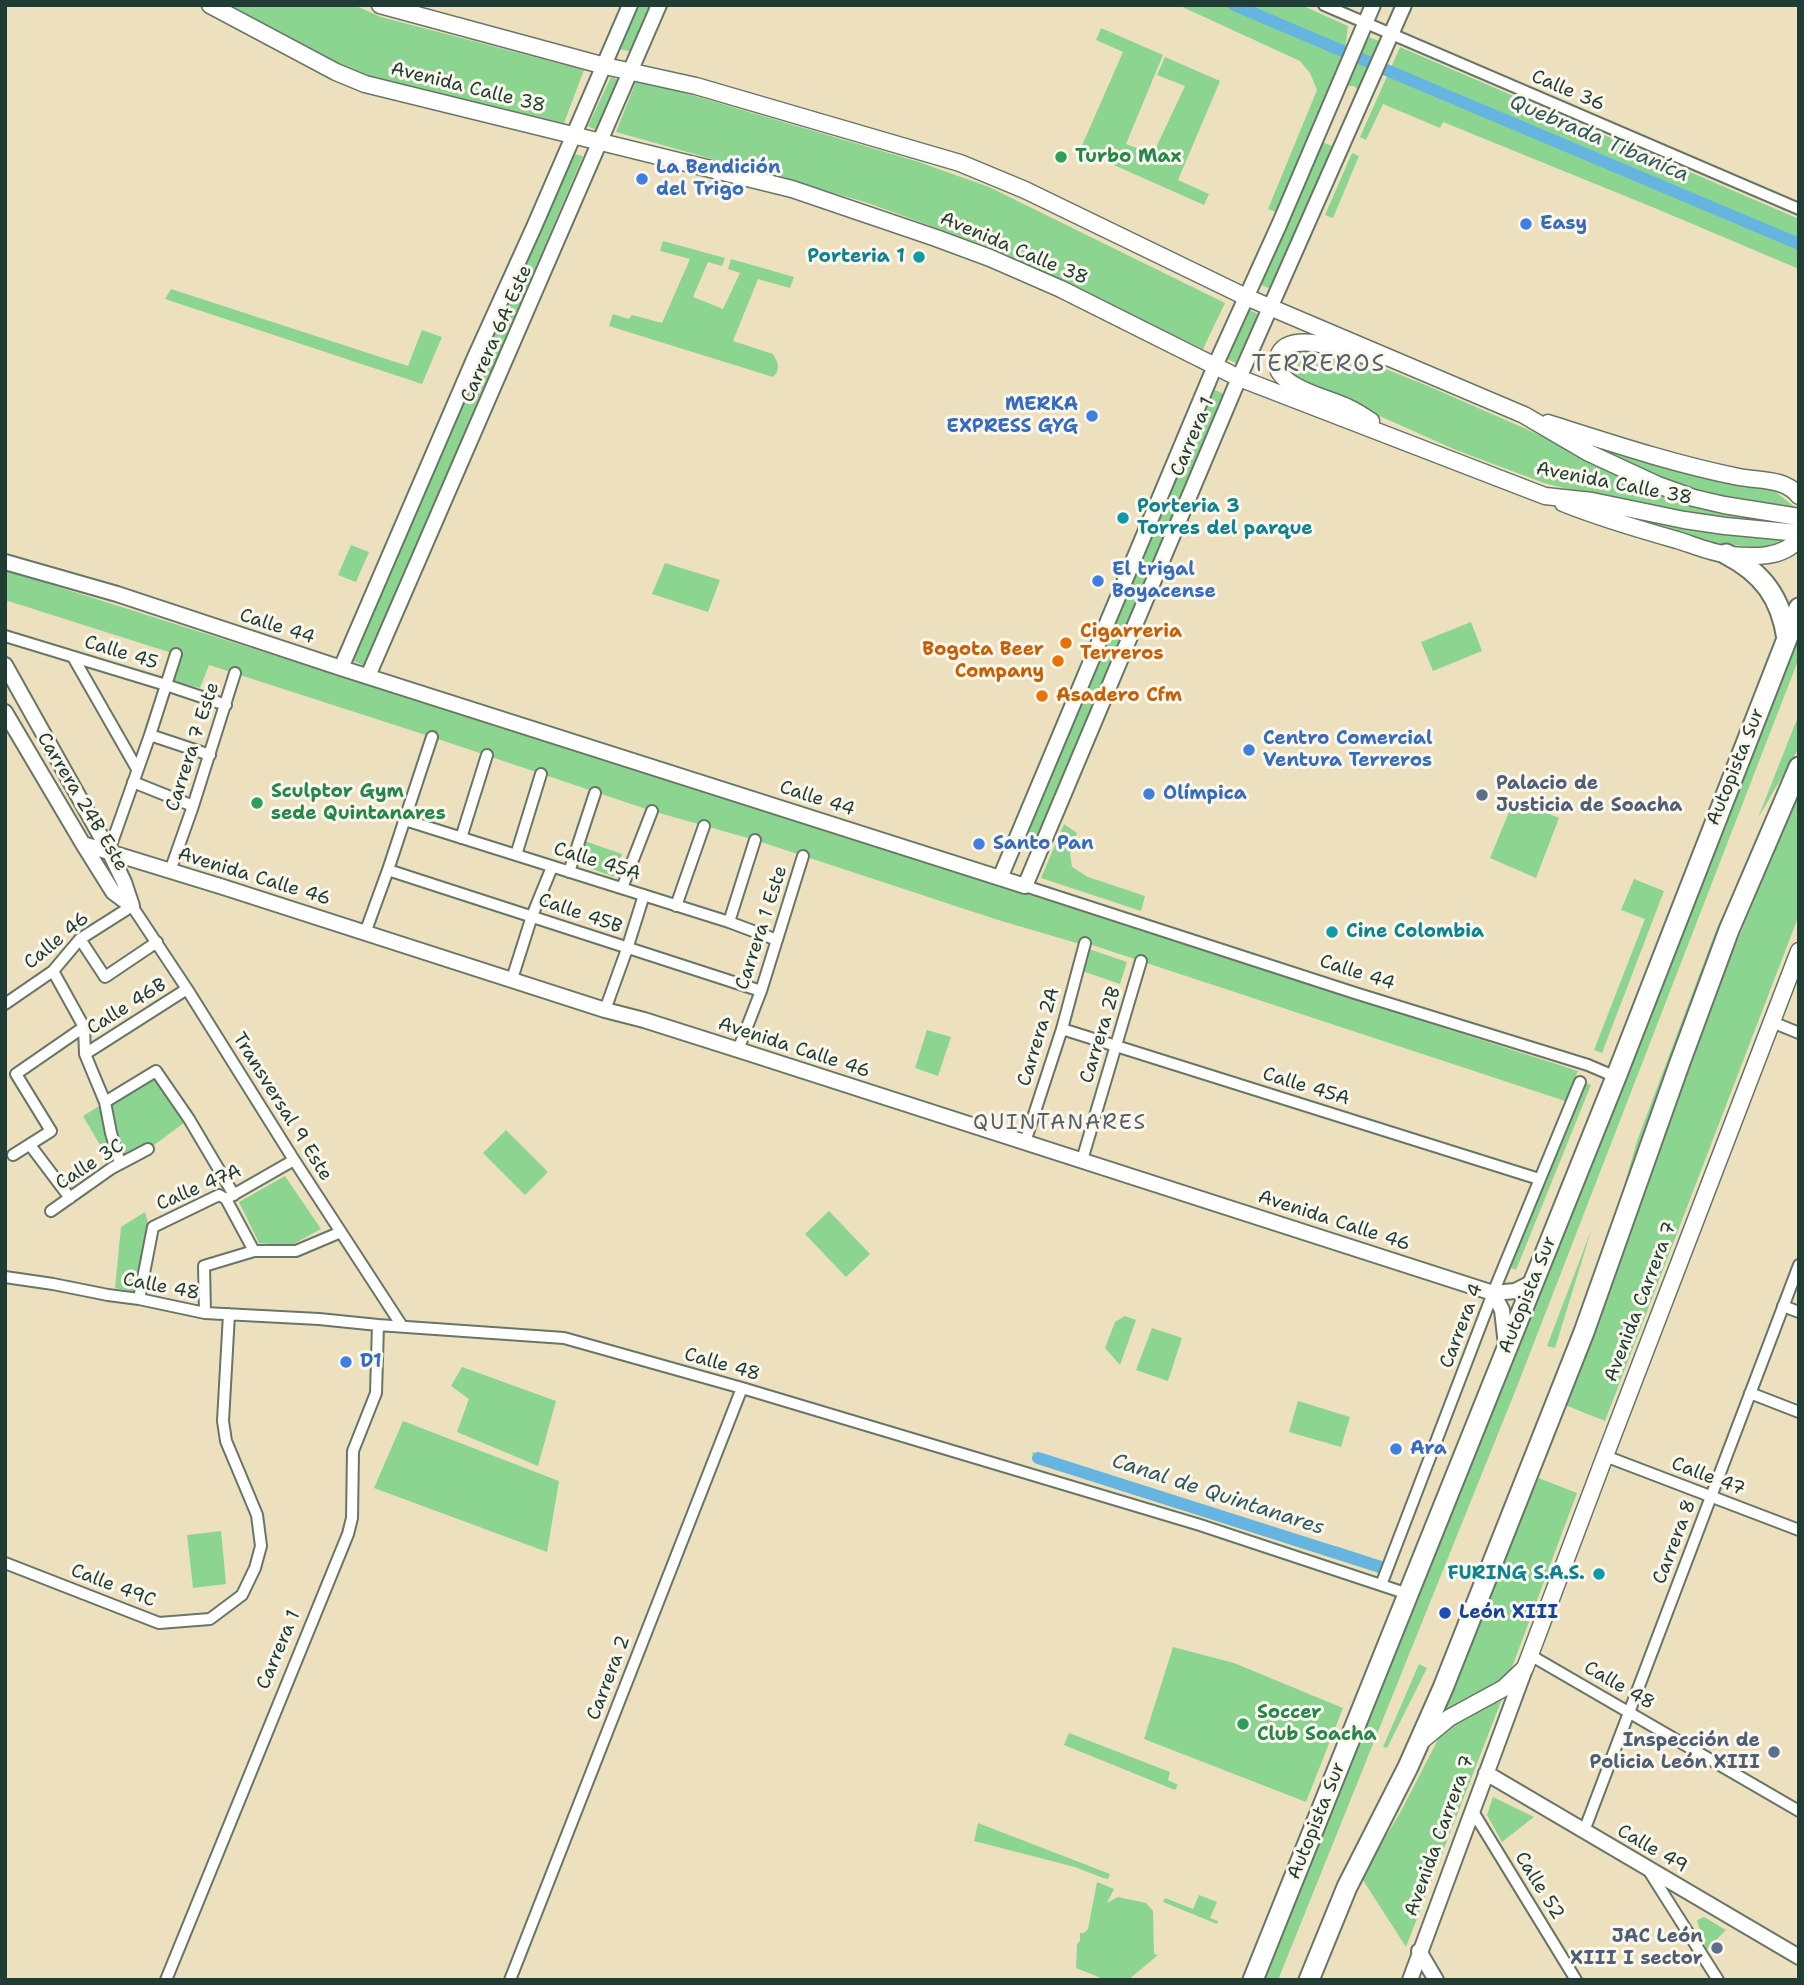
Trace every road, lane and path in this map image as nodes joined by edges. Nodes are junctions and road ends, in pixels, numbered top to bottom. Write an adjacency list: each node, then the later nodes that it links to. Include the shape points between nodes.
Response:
1 (210, 5): 15 (main road, Avenida Calle 38, via 365,84)
2 (380, 5): 10 (main road, Avenida Calle 38)
3 (630, 5): 10 (street, Carrera 6A Este)
4 (659, 5): 11 (street, Carrera 6A Este)
5 (1324, 5): 8 (street, Calle 36)
6 (1373, 5): 8 (street, Carrera 1)
7 (1404, 5): 9 (street, Carrera 1)
8 (1365, 23): 9 (street, Calle 36); 12 (street, Carrera 1)
9 (1391, 34): 13 (street, Carrera 1); 18 (street, Calle 36)
10 (605, 66): 11 (main road, Avenida Calle 38); 15 (street, Carrera 6A Este)
11 (631, 72): 17 (street, Carrera 6A Este); 19 (main road, Avenida Calle 38, via 696,86 960,163)
12 (1331, 103): 13 (street, via 1347,94 1355,98); 14 (street, Carrera 1)
13 (1356, 112): 16 (street, Carrera 1)
14 (1324, 120): 16 (street, via 1327,137); 19 (street, Carrera 1)
15 (574, 136): 17 (main road, Avenida Calle 38); 41 (street, Carrera 6A Este)
16 (1344, 140): 20 (street, Carrera 1)
17 (601, 142): 22 (main road, Avenida Calle 38, via 792,189 936,238 1060,289); 43 (street, Carrera 6A Este)
18 (1799, 209)
19 (1246, 297): 20 (main road, Avenida Calle 38); 22 (street, Carrera 1)
20 (1270, 307): 21 (main road, Avenida Calle 38); 23 (street, Carrera 1)
21 (1407, 365): 24 (main road, Avenida Calle 38); 25 (main road, via 1298,342 1285,347 1277,363 1289,382 1348,408)
22 (1214, 366): 23 (main road, Avenida Calle 38); 60 (street, Carrera 1)
23 (1238, 377): 25 (main road, Avenida Calle 38); 64 (street, Carrera 1)
24 (1524, 415): 27 (main road, via 1695,468); 30 (main road, Avenida Calle 38, via 1612,465 1658,485 1694,498)
25 (1419, 448): 28 (main road, Avenida Calle 38)
26 (1799, 474): 27 (main road)
27 (1770, 481): 29 (main road)
28 (1545, 496): 31 (main road, Avenida Calle 38, via 1684,520); 33 (main road, via 1594,516)
29 (1799, 496)
30 (1799, 517)
31 (1799, 533)
32 (1799, 538): 33 (main road, via 1776,554)
33 (1726, 554): 37 (highway, via 1765,584 1781,610)
34 (5, 562): 41 (street, Calle 44)
35 (1799, 608): 37 (highway, Autopista Sur)
36 (5, 636): 39 (street, Calle 45)
37 (1787, 639): 101 (highway, Autopista Sur)
38 (176, 654): 44 (street)
39 (73, 657): 44 (street, Calle 45); 52 (street)
40 (5, 665): 65 (street)
41 (341, 668): 43 (street, Calle 44)
42 (235, 673): 45 (street, Carrera 7 Este)
43 (368, 676): 72 (street, Calle 44)
44 (166, 685): 45 (street, Calle 45); 47 (street)
45 (226, 705): 49 (street, Carrera 7 Este)
46 (7, 720): 63 (street, Carrera 24B Este)
47 (150, 735): 49 (street); 52 (street)
48 (432, 737): 58 (street)
49 (209, 755): 56 (street, Carrera 7 Este)
50 (487, 755): 61 (street)
51 (1799, 767): 140 (highway, via 1729,930 1584,1332)
52 (137, 769): 54 (street)
53 (541, 774): 66 (street)
54 (133, 782): 56 (street); 65 (street)
55 (595, 793): 71 (street)
56 (193, 806): 70 (street, Carrera 7 Este)
57 (652, 811): 74 (street)
58 (405, 820): 61 (street, Calle 45A); 69 (street)
59 (704, 826): 77 (street)
60 (1018, 835): 64 (street, via 1029,846); 72 (street, Carrera 1)
61 (461, 838): 66 (street, Calle 45A)
62 (755, 840): 79 (street)
63 (83, 844): 65 (street, Avenida Calle 46); 76 (street, Carrera 24B Este, via 113,891)
64 (1043, 844): 73 (street, Carrera 1)
65 (109, 851): 70 (street, Avenida Calle 46); 76 (street)
66 (516, 855): 68 (street, Calle 45A)
67 (803, 856): 82 (street, Carrera 1 Este)
68 (552, 867): 71 (street, Calle 45A); 78 (street)
69 (388, 870): 78 (street, Calle 45B); 80 (street)
70 (170, 872): 80 (street, Avenida Calle 46)
71 (569, 872): 74 (street, Calle 45A)
72 (1000, 878): 73 (street, Calle 44)
73 (1026, 886): 101 (street, Calle 44)
74 (622, 888): 75 (street, Calle 45A)
75 (644, 895): 77 (street, Calle 45A); 85 (street)
76 (132, 906): 81 (street, Calle 46); 83 (street, Transversal 9 Este)
77 (676, 906): 79 (street, Calle 45A)
78 (532, 916): 85 (street, Calle 45B); 89 (street)
79 (729, 922): 82 (street, Calle 45A)
80 (365, 933): 89 (street, Avenida Calle 46)
81 (80, 939): 83 (street, via 105,977); 88 (street, Calle 46)
82 (777, 940): 91 (street, Carrera 1 Este)
83 (157, 942): 90 (street, Transversal 9 Este)
84 (1085, 943): 96 (street, Carrera 2A)
85 (627, 949): 91 (street, Calle 45B); 93 (street)
86 (1799, 951): 94 (main road, Avenida Carrera 7)
87 (1141, 961): 98 (street, Carrera 2B)
88 (53, 971): 92 (street, Calle 46); 95 (street)
89 (512, 979): 93 (street, Avenida Calle 46)
90 (187, 989): 100 (street, Calle 46B); 108 (street, Transversal 9 Este)
91 (761, 991): 99 (street, Carrera 1 Este)
92 (5, 1004)
93 (605, 1010): 99 (street, Avenida Calle 46)
94 (1772, 1022): 97 (street); 132 (main road, Avenida Carrera 7)
95 (84, 1027): 100 (street); 105 (street, via 16,1074 51,1131)
96 (1062, 1029): 98 (street, Calle 45A); 104 (street, Carrera 2A)
97 (1799, 1033)
98 (1116, 1046): 109 (street, Carrera 2B); 111 (street, Calle 45A)
99 (738, 1050): 104 (street, Avenida Calle 46)
100 (85, 1054): 103 (street)
101 (1616, 1077): 119 (highway, Autopista Sur)
102 (1580, 1082): 111 (street, Carrera 4)
103 (105, 1102): 110 (street); 112 (street, via 156,1071 189,1119)
104 (1025, 1142): 109 (street, Avenida Calle 46)
105 (30, 1144): 107 (street); 113 (street)
106 (148, 1149): 110 (street, Calle 3C)
107 (13, 1155)
108 (294, 1160): 112 (street, Calle 47A); 115 (street, Transversal 9 Este)
109 (1082, 1160): 120 (street, Avenida Calle 46)
110 (120, 1163): 113 (street, Calle 3C)
111 (1539, 1179): 120 (street, Carrera 4)
112 (230, 1197): 116 (street); 121 (street, Calle 47A, via 219,1195 153,1227)
113 (70, 1198): 114 (street, Calle 3C)
114 (51, 1211)
115 (341, 1232): 116 (street, via 296,1251); 127 (street, Transversal 9 Este)
116 (254, 1251): 124 (street, via 204,1266)
117 (1799, 1265): 122 (street, Carrera 8)
118 (5, 1277): 121 (street, Calle 48)
119 (1533, 1282): 120 (street, via 1515,1291); 128 (highway, Autopista Sur)
120 (1493, 1293): 128 (street, via 1503,1310); 136 (street, Carrera 4)
121 (139, 1299): 124 (street, Calle 48)
122 (1783, 1306): 123 (street); 130 (street, Carrera 8)
123 (1799, 1312)
124 (205, 1313): 125 (street, Calle 48)
125 (229, 1314): 126 (street, Calle 48); 135 (street, Calle 49C, via 223,1421 226,1441 257,1515 261,1546 242,1595 210,1619 159,1623)
126 (377, 1325): 127 (street, Calle 48); 148 (street, Carrera 1, via 376,1393 353,1451 348,1534)
127 (402, 1326): 129 (street, Calle 48, via 564,1338)
128 (1506, 1352): 137 (highway, Autopista Sur)
129 (742, 1388): 136 (street, Calle 48, via 1200,1525); 149 (street, Carrera 2)
130 (1750, 1394): 131 (street); 133 (street, Carrera 8)
131 (1799, 1412)
132 (1605, 1456): 133 (street, Calle 47); 138 (main road, Avenida Carrera 7)
133 (1711, 1497): 134 (street, Calle 47); 139 (street, Carrera 8)
134 (1799, 1530)
135 (5, 1563)
136 (1381, 1585): 137 (street, Calle 48)
137 (1408, 1594): 150 (highway, Autopista Sur)
138 (1528, 1662): 139 (street, Calle 48); 140 (main road, Avenida Carrera 7, via 1504,1688 1449,1718); 141 (street, Avenida Carrera 7)
139 (1629, 1712): 143 (street, Calle 48); 144 (street, Carrera 8)
140 (1419, 1744): 151 (highway, via 1347,1887)
141 (1486, 1773): 142 (street, Avenida Carrera 7); 144 (street, Calle 49)
142 (1472, 1810): 146 (street, Avenida Carrera 7); 154 (street, Calle 52)
143 (1799, 1811)
144 (1584, 1831): 145 (street, Calle 49)
145 (1648, 1868): 147 (street, Calle 49); 155 (street)
146 (1419, 1951): 152 (street, Avenida Carrera 7); 153 (street)
147 (1799, 1957)
148 (166, 1980)
149 (510, 1980)
150 (1253, 1980)
151 (1309, 1980)
152 (1409, 1980)
153 (1436, 1980)
154 (1577, 1980)
155 (1718, 1980)

